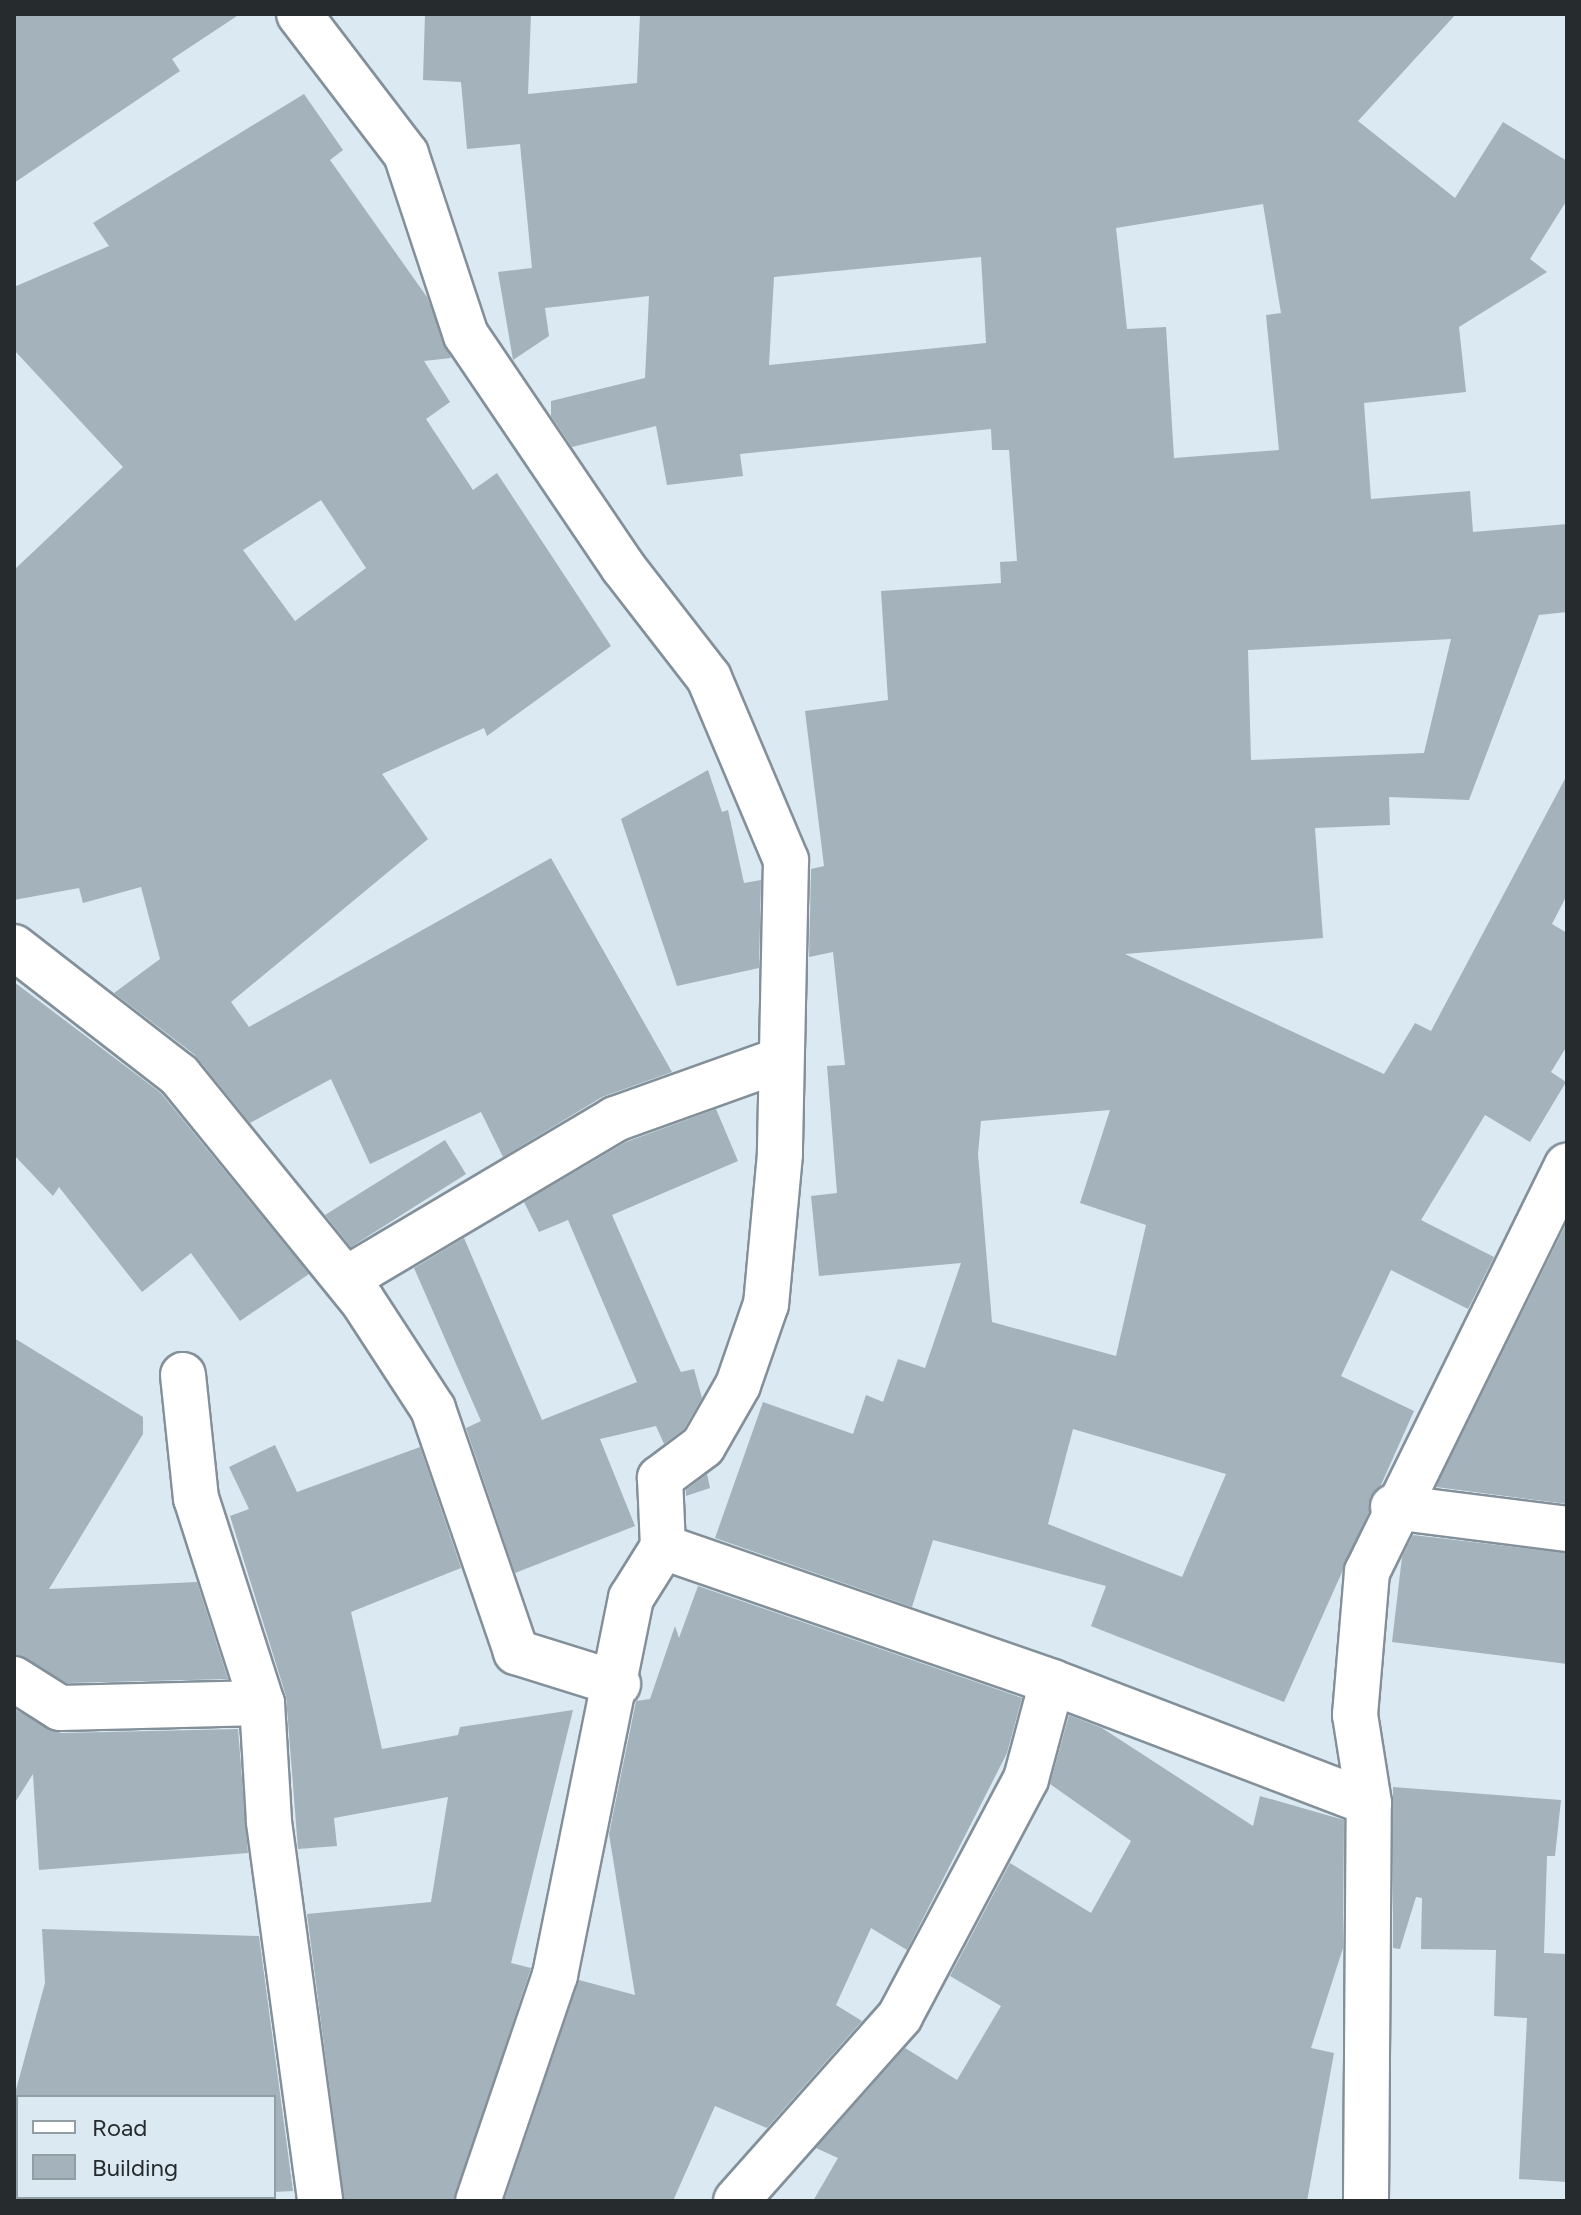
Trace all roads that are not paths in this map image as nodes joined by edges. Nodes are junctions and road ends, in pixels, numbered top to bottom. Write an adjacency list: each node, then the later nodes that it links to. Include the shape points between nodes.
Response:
1 (299, 14): 3 (street, via 406,154 466,335 623,567 709,678 786,860)
2 (14, 947): 5 (street, via 179,1075)
3 (780, 1060): 5 (street, via 615,1119); 9 (street, via 780,1154 766,1304 738,1385 703,1446 660,1478)
4 (1567, 1165): 7 (street)
5 (346, 1279): 12 (street, via 433,1409 516,1652)
6 (183, 1375): 13 (street, via 196,1498)
7 (1393, 1507): 8 (street); 14 (street, via 1367,1572 1356,1701)
8 (1567, 1529)
9 (663, 1547): 11 (street); 12 (street, via 631,1598)
10 (14, 1679): 13 (street, via 60,1708)
11 (1052, 1682): 14 (street); 17 (street, via 1026,1779 900,2016)
12 (618, 1684): 16 (street, via 583,1813 555,1975)
13 (262, 1703): 15 (street, via 269,1822)
14 (1369, 1803): 18 (street)
15 (320, 2201)
16 (478, 2201)
17 (736, 2201)
18 (1366, 2201)

